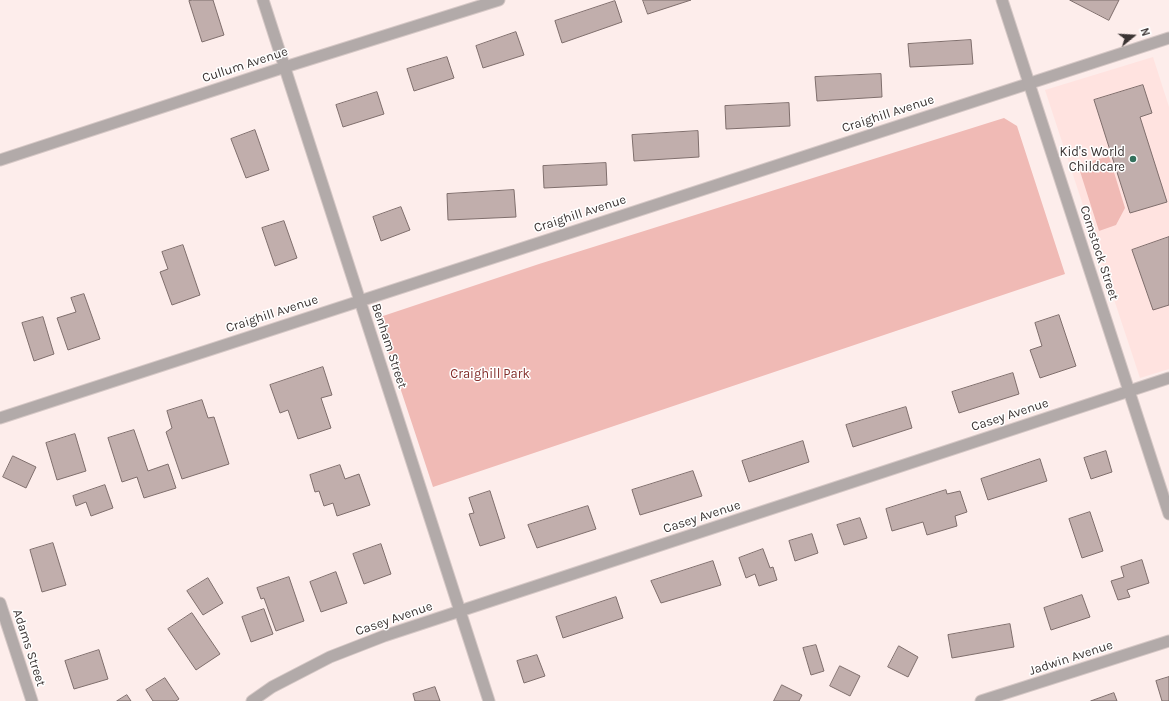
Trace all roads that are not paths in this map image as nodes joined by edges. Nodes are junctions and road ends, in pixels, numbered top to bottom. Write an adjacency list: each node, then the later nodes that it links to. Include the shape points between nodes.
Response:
1 (263, 0): 5 (street, Benham Street)
2 (499, 0): 5 (street, Cullum Avenue)
3 (1002, 0): 6 (street, Comstock Street)
4 (1169, 38): 6 (street, Craighill Avenue)
5 (285, 67): 7 (street, Cullum Avenue); 8 (street, Benham Street)
6 (1029, 83): 8 (street, Craighill Avenue); 10 (street, Comstock Street)
7 (0, 160)
8 (360, 300): 11 (street, Craighill Avenue); 14 (street, Benham Street)
9 (1169, 378): 10 (street, Casey Avenue)
10 (1129, 391): 12 (street, Comstock Street); 14 (street, Casey Avenue)
11 (0, 418)
12 (1169, 514)
13 (0, 603): 16 (street, Adams Street)
14 (460, 611): 17 (street, Casey Avenue, via 330,657 272,687); 18 (street, Benham Street)
15 (1169, 641): 19 (street, Jadwin Avenue)
16 (32, 701)
17 (252, 701)
18 (489, 701)
19 (981, 701)

